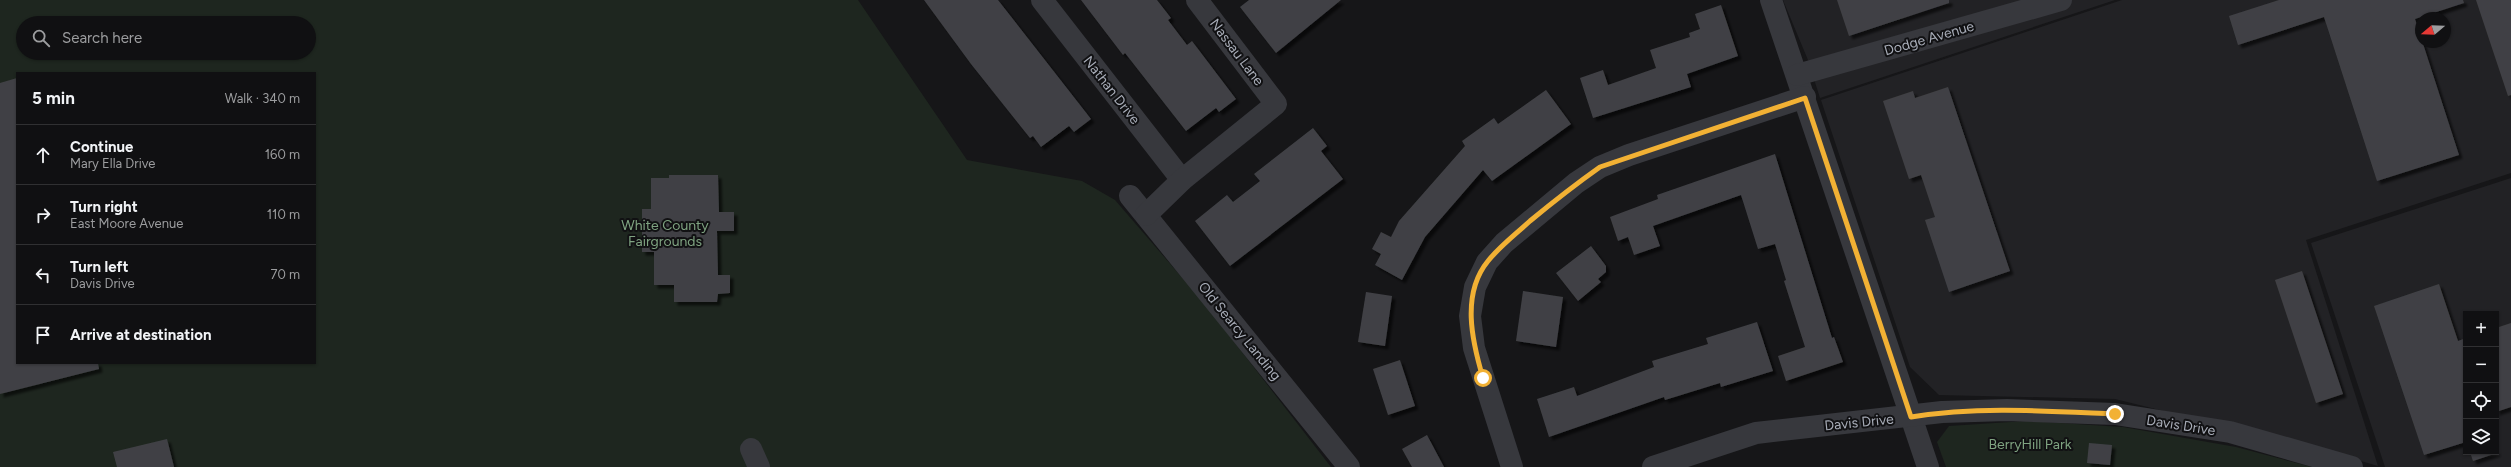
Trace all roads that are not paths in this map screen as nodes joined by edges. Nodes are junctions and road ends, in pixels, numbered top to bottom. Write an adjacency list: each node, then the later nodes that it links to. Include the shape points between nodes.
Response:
1 (1042, 0): 7 (street, Nathan Drive)
2 (1197, 0): 7 (street, Nassau Lane, via 1276,104)
3 (1772, 0): 5 (street)
4 (2061, 0): 5 (street, Dodge Avenue)
5 (1797, 75): 6 (street)
6 (1805, 98): 10 (street); 12 (street, via 1600,167 1504,243 1487,262 1475,287 1470,316 1474,348)
7 (1182, 180): 9 (street)
8 (1130, 196): 9 (street, Old Searcy Landing)
9 (1146, 215): 11 (street, Old Searcy Landing)
10 (1911, 417): 13 (street, Davis Drive, via 1756,433); 14 (street); 15 (street, Davis Drive, via 1942,412 2007,410 2115,414 2230,432)
11 (1350, 467)
12 (1512, 467)
13 (1653, 467)
14 (1928, 467)
15 (2352, 467)

